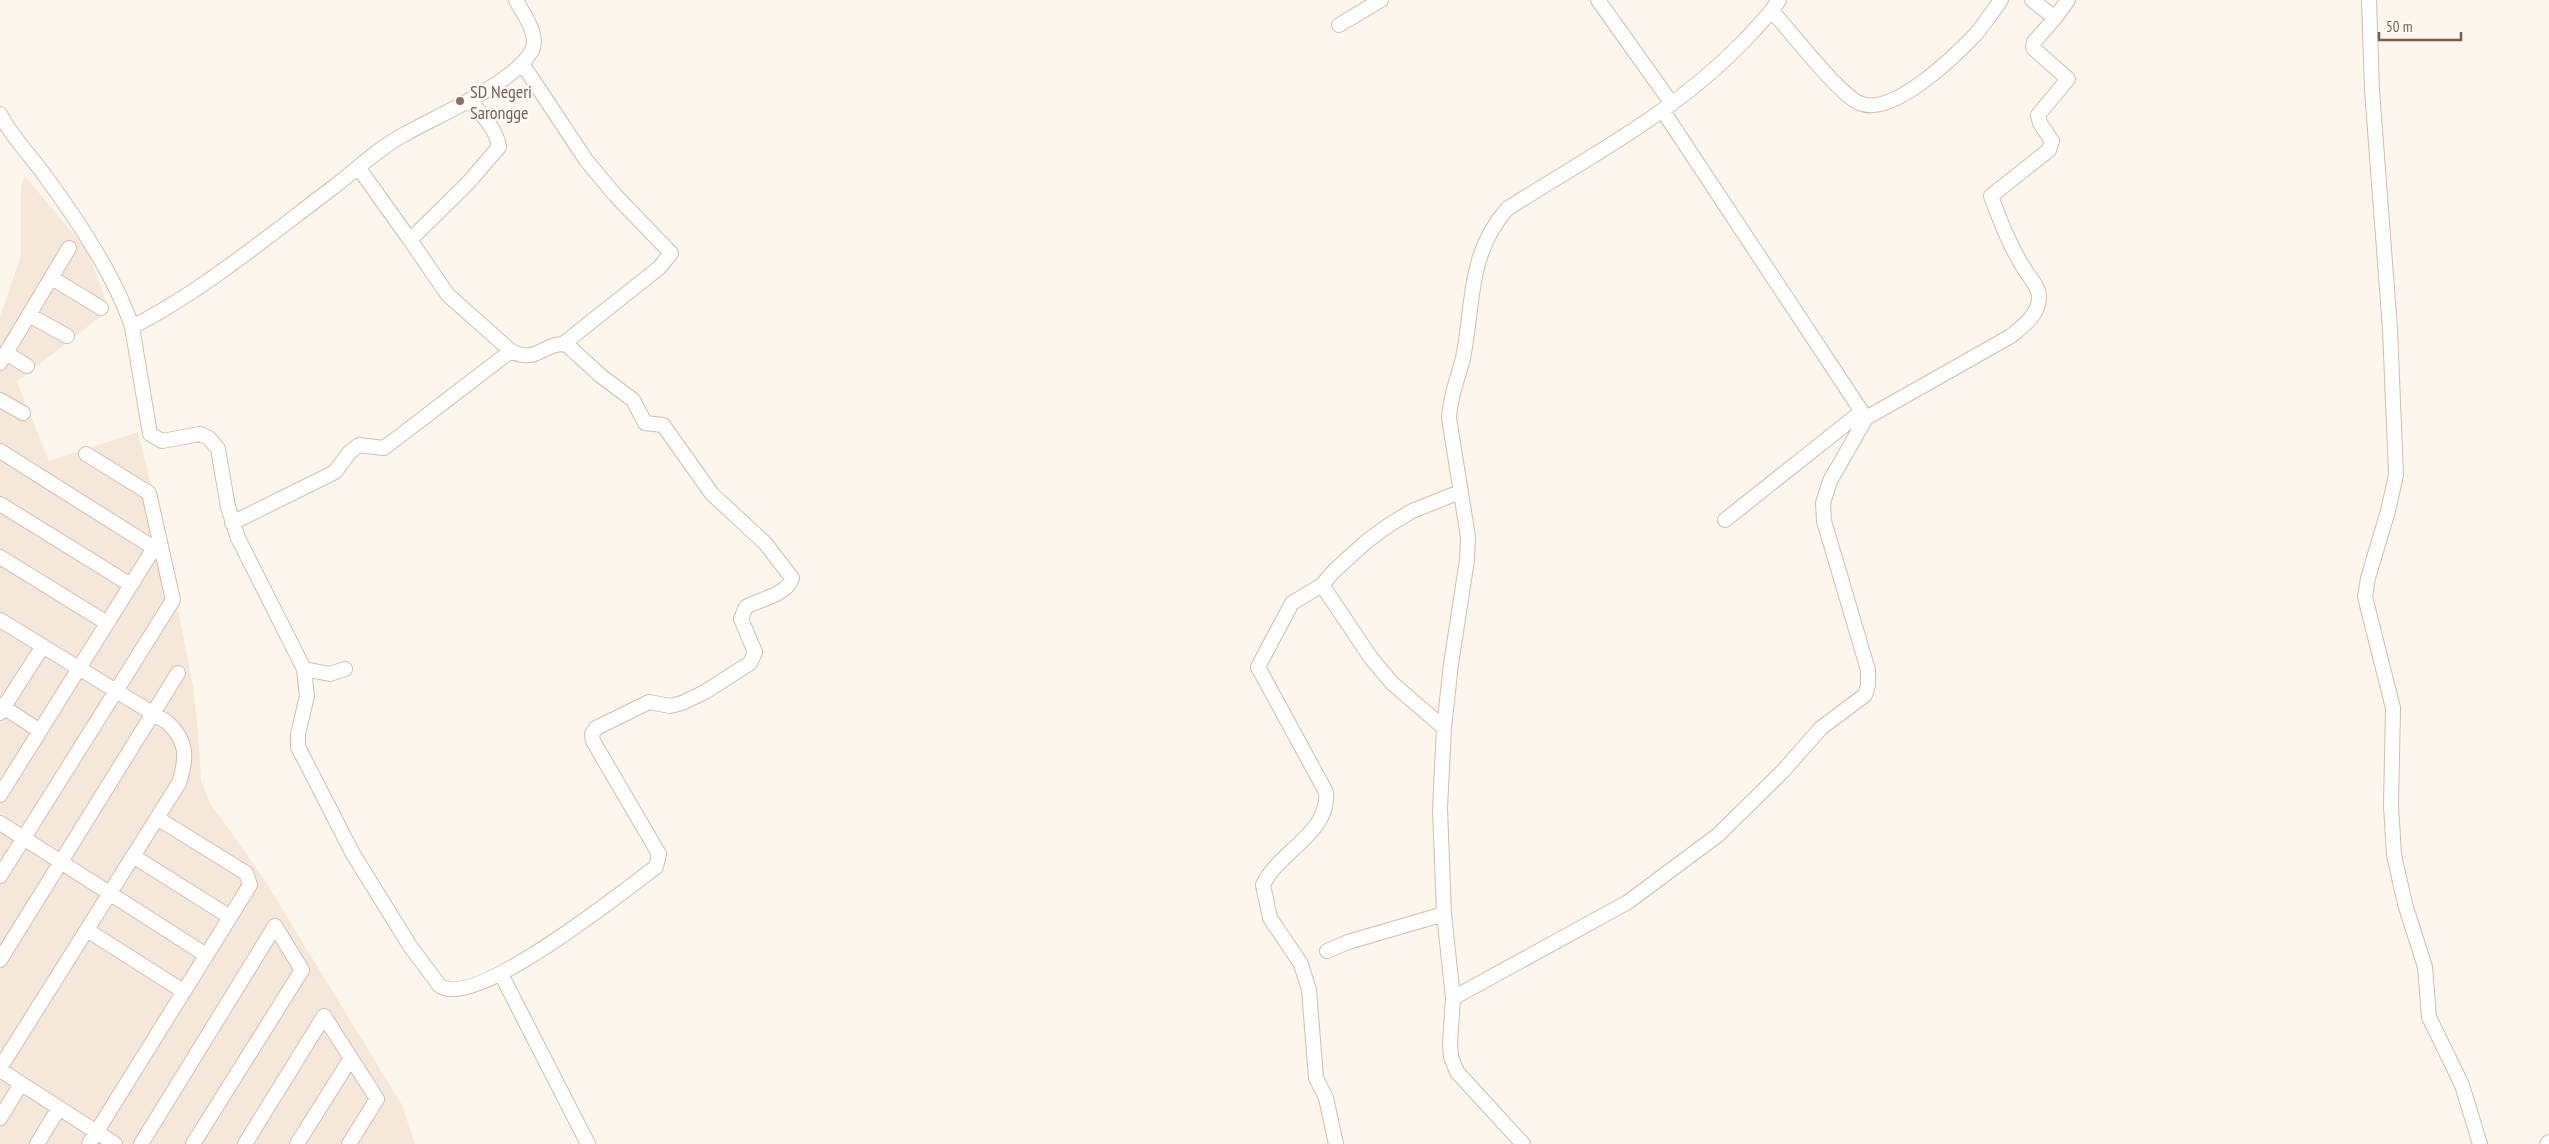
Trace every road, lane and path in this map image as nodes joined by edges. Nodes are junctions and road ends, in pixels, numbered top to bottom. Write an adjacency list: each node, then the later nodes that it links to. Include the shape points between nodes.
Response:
1 (516, 0): 11 (street, via 535,39 533,50)
2 (1381, 0): 10 (street)
3 (1598, 0): 13 (street)
4 (2001, 0): 8 (street, via 1975,34 1928,78 1892,100 1874,105 1859,103 1838,85)
5 (2032, 0): 9 (street)
6 (2068, 0): 9 (street)
7 (2369, 0): 83 (street, via 2396,475 2365,597 2393,708 2391,806 2394,855 2425,967 2429,1016 2462,1085)
8 (1776, 6): 13 (street, via 1724,62)
9 (2055, 18): 29 (street, via 2034,42 2033,48 2068,76 2038,115 2052,141 2051,145 2043,156 1991,196 2007,240 2040,295 2038,306 2029,321 2011,336)
10 (1339, 25)
11 (523, 65): 12 (street); 23 (street, via 586,160 671,253 660,268)
12 (469, 100): 15 (street, via 404,134); 16 (street, via 490,126 499,147)
13 (1668, 107): 29 (street); 32 (street, via 1585,162 1506,208 1498,218 1473,275 1463,358 1449,407)
14 (0, 114): 21 (street, via 81,229)
15 (358, 167): 16 (street); 21 (street, via 199,287 162,312)
16 (410, 240): 24 (street, via 448,295)
17 (69, 248): 18 (street)
18 (52, 278): 19 (street); 20 (street)
19 (102, 308)
20 (29, 315): 22 (street); 25 (street)
21 (132, 326): 35 (street, via 150,434 162,441 200,434 215,444)
22 (67, 336)
23 (563, 344): 24 (street, via 533,356); 64 (street, via 633,400 645,424 664,425 712,494 765,543 792,578 787,586 773,595 746,607 741,619 755,652 750,663 682,703 670,706 649,702 596,728 592,734 593,741 658,854 656,867 542,952)
24 (511, 351): 35 (street, via 384,448 359,445 335,472)
25 (3, 358): 26 (street)
26 (28, 366)
27 (0, 400): 28 (street)
28 (23, 413)
29 (1863, 415): 34 (street); 66 (street, via 1830,481 1823,503 1824,521 1868,670 1865,695 1820,728 1783,771 1718,835 1628,902)
30 (0, 452): 38 (street, via 154,548)
31 (86, 454): 46 (street, via 149,493 173,600)
32 (1460, 492): 37 (street, via 1389,525 1367,541); 49 (street, via 1468,537 1468,560)
33 (0, 504): 38 (street)
34 (1725, 520)
35 (232, 523): 44 (street)
36 (0, 557): 39 (street)
37 (1322, 585): 49 (street, via 1392,683); 81 (street, via 1287,608 1280,629 1258,667 1320,778 1327,802 1323,816 1310,834 1276,864 1263,885 1270,918 1301,964 1309,990 1316,1078 1326,1098)
38 (131, 586): 39 (street)
39 (108, 623): 42 (street)
40 (2, 624): 41 (street)
41 (43, 646): 42 (street); 47 (street)
42 (80, 668): 46 (street); 50 (street); 50 (street, via 0,795)
43 (345, 669): 44 (street, via 330,674)
44 (304, 670): 64 (street, via 307,696 298,747 340,830 410,946 445,990 453,991)
45 (178, 673): 48 (street)
46 (115, 690): 48 (street); 53 (street)
47 (1, 709): 50 (street)
48 (154, 714): 51 (street, via 179,732 184,749 184,767 179,784); 55 (street)
49 (1444, 728): 58 (street, via 1440,808)
50 (40, 731)
51 (157, 818): 54 (street); 59 (street, via 246,873 250,885)
52 (0, 823): 53 (street)
53 (24, 838): 55 (street); 56 (street)
54 (133, 856): 57 (street); 59 (street)
55 (61, 861): 57 (street); 63 (street)
56 (0, 876)
57 (110, 893): 60 (street); 62 (street)
58 (1444, 914): 61 (street); 66 (street)
59 (230, 917): 62 (street)
60 (87, 930): 65 (street); 68 (street)
61 (1328, 951)
62 (206, 955): 65 (street)
63 (0, 960)
64 (501, 974): 80 (street)
65 (183, 991): 72 (street)
66 (1453, 998): 82 (street, via 1450,1044 1457,1072)
67 (351, 1058): 77 (street, via 324,1016); 78 (street); 79 (street, via 377,1099)
68 (0, 1069): 69 (street)
69 (21, 1084): 70 (street); 71 (street)
70 (59, 1108): 72 (street); 73 (street)
71 (0, 1118)
72 (92, 1138): 74 (street)
73 (37, 1144)
74 (115, 1144)
75 (142, 1144): 76 (street, via 275,926 302,970)
76 (193, 1144)
77 (245, 1144)
78 (298, 1144)
79 (349, 1144)
80 (588, 1144)
81 (1336, 1144)
82 (1523, 1144)
83 (2480, 1144)

